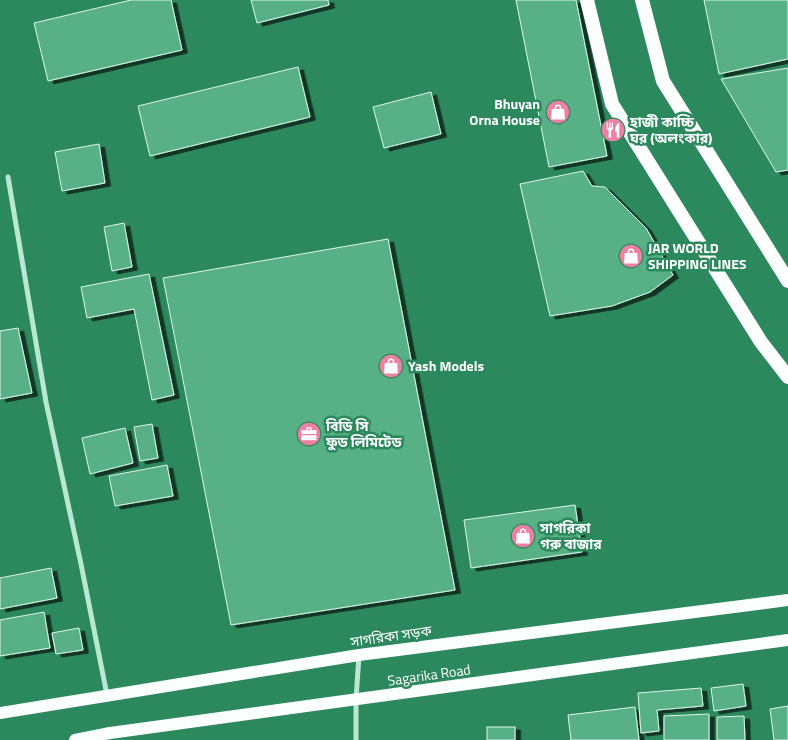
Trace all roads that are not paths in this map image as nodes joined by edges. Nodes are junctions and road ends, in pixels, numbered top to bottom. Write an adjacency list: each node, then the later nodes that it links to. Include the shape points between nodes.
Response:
1 (587, 0): 5 (highway, via 612,104 756,333)
2 (642, 0): 4 (highway, via 663,81)
3 (8, 177): 9 (street, via 46,402)
4 (788, 281)
5 (788, 378)
6 (788, 600): 8 (main road, সাগরিকা সড়ক)
7 (788, 640): 10 (main road, Sagarika Road)
8 (359, 655): 9 (main road, সাগরিকা সড়ক); 10 (street)
9 (108, 695): 11 (main road, সাগরিকা সড়ক)
10 (356, 700): 12 (main road, Sagarika Road); 13 (street)
11 (0, 712)
12 (75, 740)
13 (356, 740)

